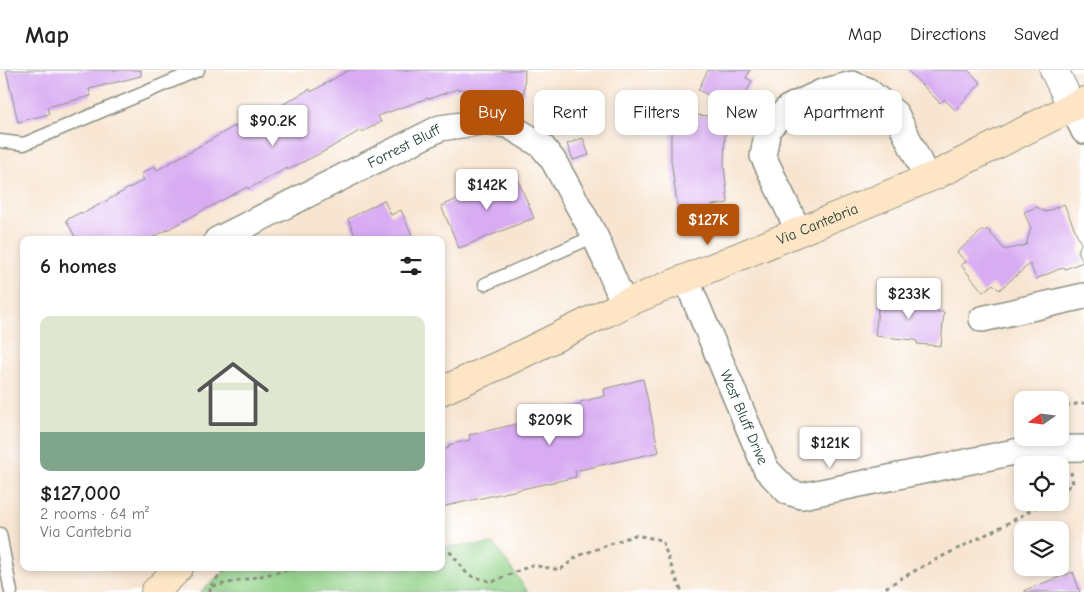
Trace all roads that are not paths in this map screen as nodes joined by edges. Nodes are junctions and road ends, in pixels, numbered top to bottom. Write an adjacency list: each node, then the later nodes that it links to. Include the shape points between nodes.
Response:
1 (198, 70): 4 (lane, via 24,144)
2 (1054, 70): 3 (street)
3 (1080, 113): 5 (main road, Via Cantebria)
4 (0, 141)
5 (927, 178): 6 (main road, Via Cantebria); 6 (street, via 896,114 867,90 852,84 822,92 788,108 768,129 763,156)
6 (799, 232): 9 (main road, Via Cantebria)
7 (225, 236): 8 (street, Forrest Bluff, via 440,128 483,122 508,125 541,145 553,160)
8 (595, 236): 10 (lane); 12 (street, Forrest Bluff)
9 (686, 279): 12 (main road, Via Cantebria); 15 (street, West Bluff Drive, via 766,470 788,492 802,496 1028,449)
10 (485, 284)
11 (1084, 296): 13 (street)
12 (624, 304): 14 (main road, Via Cantebria)
13 (982, 319)
14 (445, 389)
15 (1075, 448)
16 (0, 534): 18 (lane)
17 (176, 571): 19 (main road)
18 (11, 592)
19 (155, 592)

